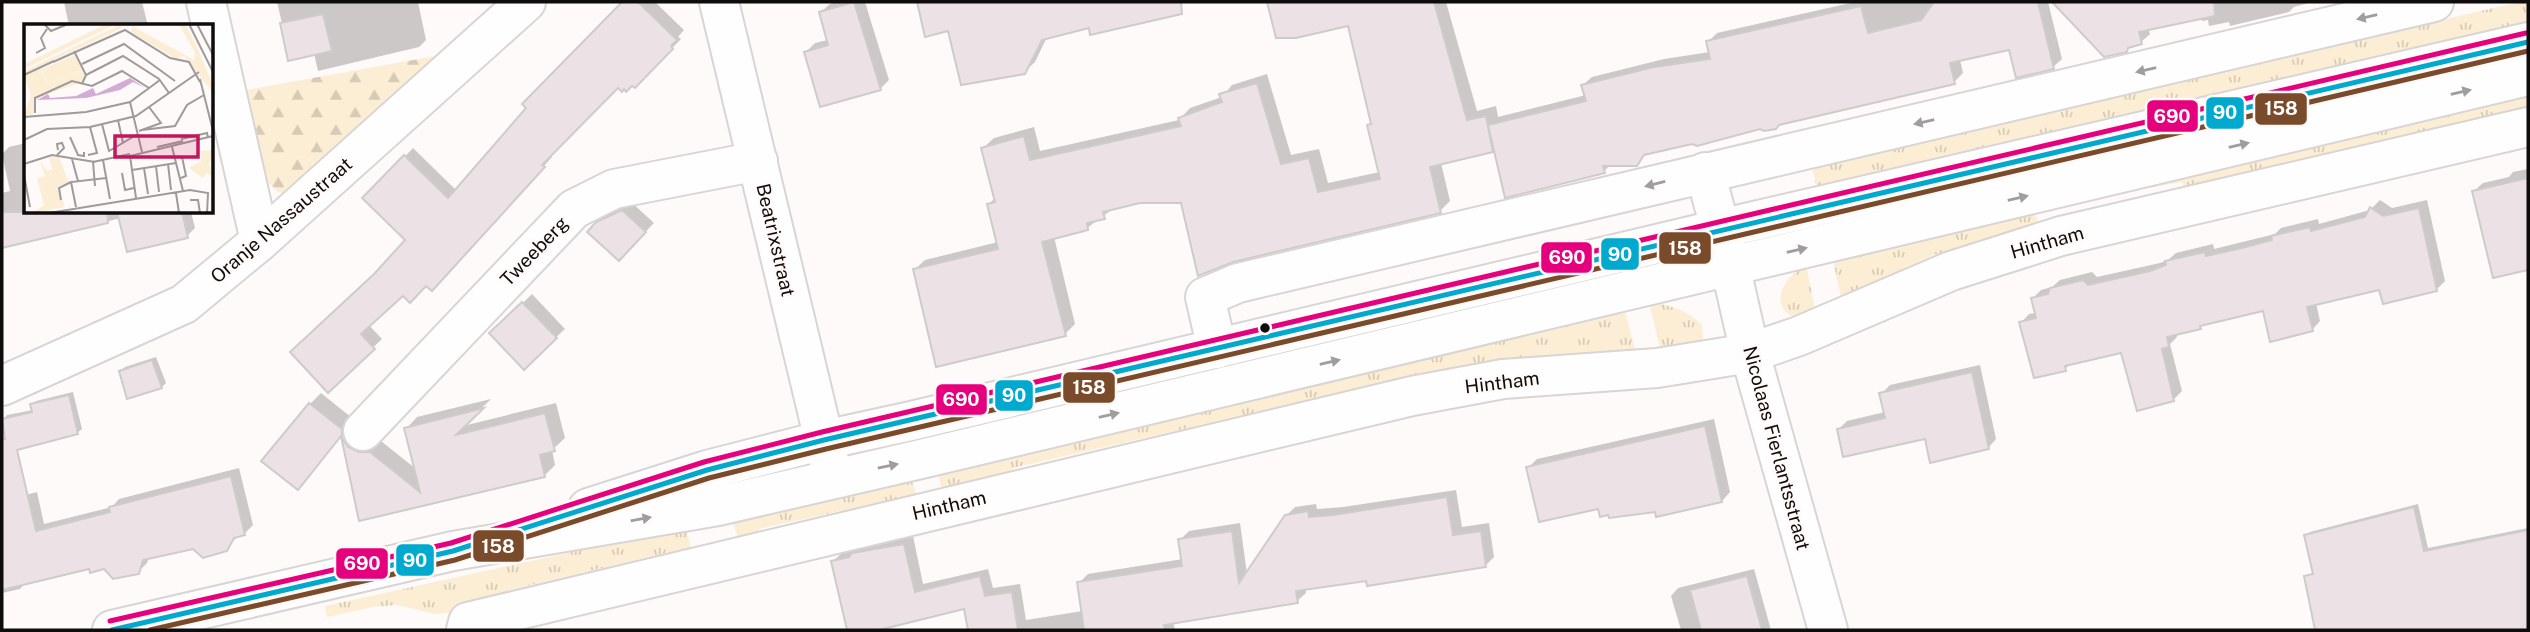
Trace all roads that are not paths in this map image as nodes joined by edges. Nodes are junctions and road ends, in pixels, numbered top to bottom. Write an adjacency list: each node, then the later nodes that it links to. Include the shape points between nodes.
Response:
1 (206, 2): 5 (street)
2 (526, 2): 13 (street, Oranje Nassaustraat)
3 (719, 2): 10 (street, Beatrixstraat)
4 (2434, 2): 11 (street, one-way to 11)
5 (211, 24)
6 (214, 37): 13 (street)
7 (2528, 42): 12 (street)
8 (2528, 76): 14 (street, one-way to 8)
9 (2528, 127): 16 (street, Hintham, via 2061,236 1951,271)
10 (758, 161): 18 (street, Tweeberg, via 614,190 574,209); 19 (street, Beatrixstraat)
11 (1704, 172): 12 (street); 15 (street, one-way to 15, via 1238,283 1205,297)
12 (1720, 229): 14 (street); 15 (street)
13 (260, 241): 17 (street, Oranje Nassaustraat, via 184,304)
14 (1730, 265): 16 (street, Nicolaas Fierlantsstraat); 20 (street, one-way to 14)
15 (1217, 349): 19 (street)
16 (1750, 353): 22 (street, Hintham, via 1657,368 1503,379 1412,396); 24 (street, Nicolaas Fierlantsstraat)
17 (2, 386)
18 (363, 431)
19 (824, 440): 20 (street, Beatrixstraat); 21 (street, via 707,470)
20 (833, 478): 21 (street, one-way to 20, via 718,506)
21 (453, 551): 23 (street)
22 (467, 626)
23 (113, 630)
24 (1828, 630)

